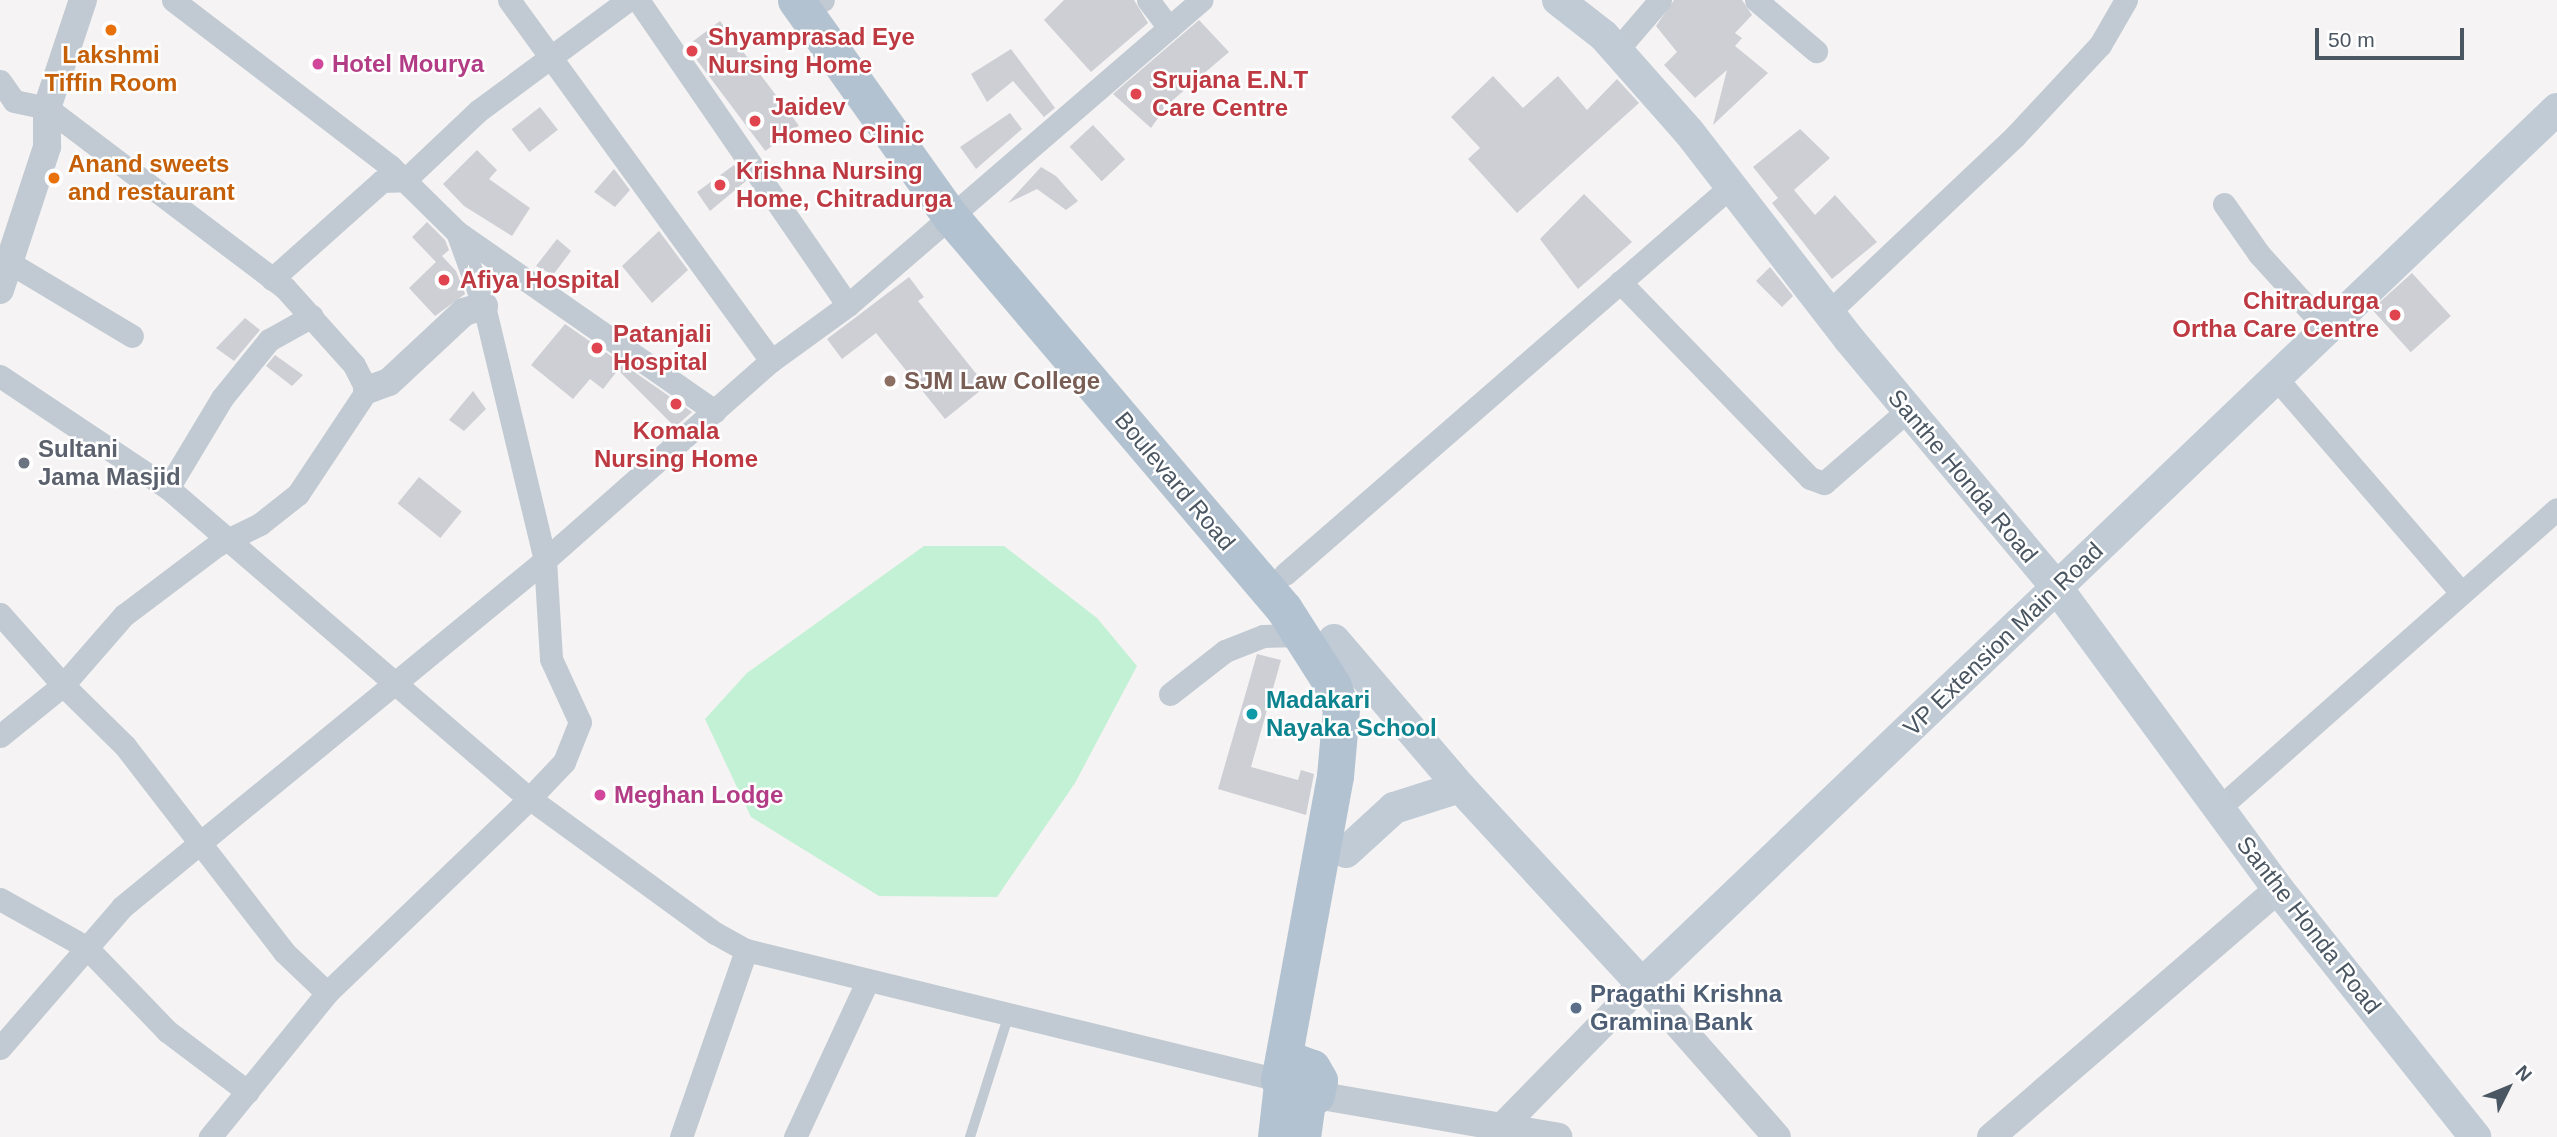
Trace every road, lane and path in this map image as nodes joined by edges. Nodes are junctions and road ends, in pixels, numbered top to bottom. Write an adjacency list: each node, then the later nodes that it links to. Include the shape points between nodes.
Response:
1 (83, 0): 18 (street)
2 (173, 0): 20 (street)
3 (509, 0): 16 (street)
4 (628, 0): 16 (street)
5 (638, 0): 29 (street)
6 (815, 0): 23 (main road, Boulevard Road)
7 (1148, 0): 13 (street)
8 (1201, 0): 13 (street)
9 (1558, 0): 14 (main road, Santhe Honda Road)
10 (1660, 0): 14 (street)
11 (1756, 0): 15 (street)
12 (2126, 0): 31 (street, via 2100,45 2015,136)
13 (1169, 28): 23 (street)
14 (1616, 50): 21 (main road, Santhe Honda Road)
15 (1816, 51)
16 (548, 58): 20 (street, via 478,111); 35 (street)
17 (0, 81): 18 (street, via 14,101)
18 (47, 108): 25 (street, via 47,147); 26 (street)
19 (2557, 108): 33 (main road, VP Extension Main Road)
20 (405, 180): 24 (street); 26 (street, via 382,181)
21 (1731, 186): 27 (street); 31 (main road, Santhe Honda Road)
22 (2224, 204): 33 (street, via 2259,254)
23 (959, 210): 29 (street); 45 (main road, Boulevard Road); 49 (main road, Boulevard Road)
24 (457, 232): 30 (street); 40 (street)
25 (10, 262): 28 (street); 34 (street)
26 (272, 279): 32 (street)
27 (1620, 282): 39 (street, via 1810,478 1824,483); 45 (street)
28 (0, 290)
29 (848, 304): 35 (street)
30 (484, 306): 38 (street, via 464,312 389,382); 44 (street)
31 (1829, 312): 39 (main road, Santhe Honda Road)
32 (312, 316): 38 (street, via 354,365); 41 (street, via 269,340 222,398)
33 (2327, 329): 37 (main road, VP Extension Main Road)
34 (132, 336)
35 (771, 361): 40 (street)
36 (0, 376): 41 (street)
37 (2276, 377): 46 (main road, VP Extension Main Road); 47 (street)
38 (367, 390): 43 (street, via 298,494 260,524)
39 (1908, 410): 46 (main road, Santhe Honda Road)
40 (715, 411): 44 (street)
41 (168, 488): 43 (street)
42 (2557, 509): 47 (street)
43 (224, 541): 50 (street, via 124,615); 51 (street)
44 (545, 560): 51 (street); 55 (street, via 551,659 580,722 564,762)
45 (1284, 574): 49 (main road, Boulevard Road)
46 (2057, 588): 56 (main road, Santhe Honda Road); 64 (main road, VP Extension Main Road)
47 (2459, 590): 56 (street)
48 (0, 614): 50 (street)
49 (1321, 641): 52 (street, via 1263,636 1225,651); 54 (main road); 58 (main road, via 1361,698 1363,725); 69 (main road, via 1341,709 1340,740)
50 (63, 685): 53 (street); 57 (street, via 125,746 167,806)
51 (394, 685): 55 (street); 57 (street)
52 (1170, 694)
53 (0, 736)
54 (1460, 787): 58 (main road, via 1394,808); 64 (main road)
55 (529, 798): 62 (street, via 715,933); 65 (street)
56 (2219, 808): 59 (main road, Santhe Honda Road)
57 (201, 843): 61 (street, via 122,907); 65 (street, via 284,952)
58 (1346, 852): 69 (main road)
59 (2278, 888): 78 (street); 79 (main road, Santhe Honda Road)
60 (0, 899): 61 (street)
61 (86, 947): 67 (street); 68 (street, via 167,1031)
62 (746, 950): 63 (street); 72 (street)
63 (868, 980): 66 (street); 73 (street)
64 (1642, 984): 70 (street); 77 (street)
65 (327, 993): 68 (street)
66 (1009, 1014): 69 (street); 74 (lane)
67 (0, 1048)
68 (248, 1092): 71 (street)
69 (1298, 1092): 70 (street); 75 (main road)
70 (1497, 1131): 76 (street)
71 (210, 1137)
72 (681, 1137)
73 (795, 1137)
74 (970, 1137)
75 (1276, 1137)
76 (1558, 1137)
77 (1777, 1137)
78 (1991, 1137)
79 (2475, 1137)

